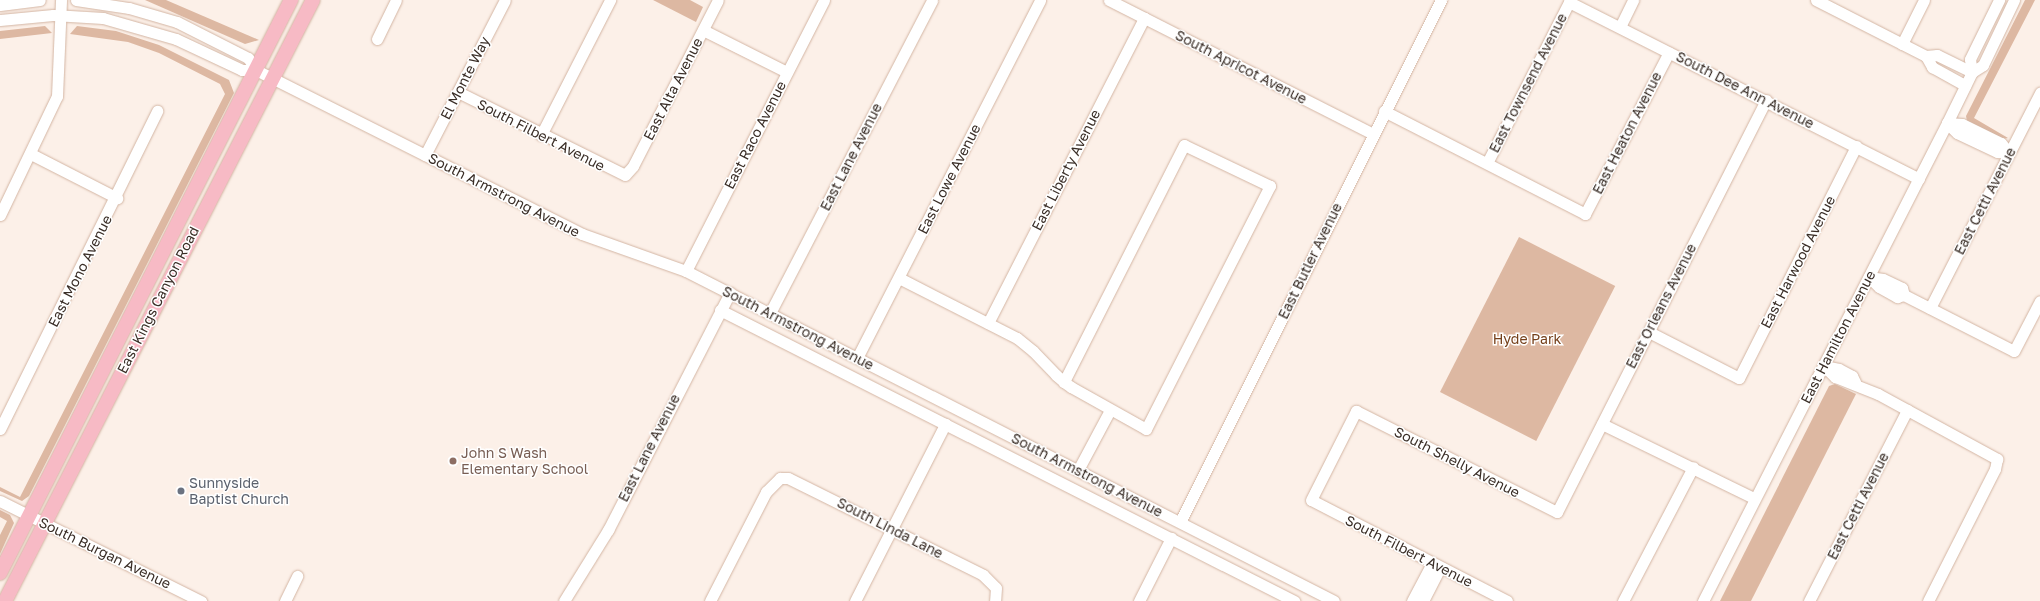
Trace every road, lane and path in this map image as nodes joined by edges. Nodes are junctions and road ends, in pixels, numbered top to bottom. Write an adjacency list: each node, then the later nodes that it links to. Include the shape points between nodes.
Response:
1 (40, 0): 21 (street)
2 (61, 0): 22 (street)
3 (76, 0): 31 (street, via 129,8 177,22 248,58)
4 (291, 0): 31 (main road, East Kings Canyon Road)
5 (313, 0): 34 (main road, East Kings Canyon Road)
6 (396, 0): 27 (street)
7 (505, 0): 36 (street, El Monte Way)
8 (610, 0): 43 (street)
9 (718, 0): 26 (street, East Alta Avenue)
10 (824, 0): 32 (street, East Raco Avenue)
11 (932, 0): 59 (street, East Lane Avenue)
12 (1040, 0): 54 (street, East Lowe Avenue)
13 (1109, 0): 23 (street, South Apricot Avenue)
14 (1441, 0): 40 (street, East Butler Avenue)
15 (1633, 0): 25 (street)
16 (1816, 0): 28 (street)
17 (1924, 0): 28 (street)
18 (1999, 0): 33 (street, East Hamilton Avenue, via 1970,59)
19 (2014, 0): 33 (street, East Hamilton Avenue, via 1983,66)
20 (1569, 2): 25 (street, South Dee Ann Avenue); 47 (street, East Townsend Avenue)
21 (0, 5)
22 (62, 15): 24 (street); 31 (street, via 135,25 176,38 242,70); 45 (street, via 57,96)
23 (1144, 18): 42 (street, South Apricot Avenue); 60 (street, East Liberty Avenue)
24 (0, 20)
25 (1620, 27): 29 (street, South Dee Ann Avenue)
26 (704, 30): 32 (street); 48 (street, East Alta Avenue, via 633,166)
27 (377, 38)
28 (1902, 44): 30 (street)
29 (1669, 52): 37 (street, South Dee Ann Avenue); 47 (street, East Heaton Avenue, via 1585,214)
30 (1926, 56): 33 (street, via 1937,55); 35 (street, via 1932,67)
31 (256, 70): 34 (street, South Armstrong Avenue); 76 (main road, East Kings Canyon Road)
32 (787, 72): 52 (street, East Raco Avenue)
33 (1972, 72): 35 (street, East Hamilton Avenue)
34 (272, 77): 46 (street, South Armstrong Avenue); 78 (main road, East Kings Canyon Road)
35 (1965, 85): 41 (street, East Hamilton Avenue)
36 (458, 92): 43 (street, South Filbert Avenue); 46 (street, El Monte Way)
37 (1766, 100): 44 (street, South Dee Ann Avenue); 61 (street, East Orleans Avenue)
38 (2038, 100): 57 (street, East Cetti Avenue)
39 (157, 111): 50 (street, East Mono Avenue)
40 (1384, 111): 42 (street, East Butler Avenue); 47 (street)
41 (1947, 123): 41 (street, via 1957,133 1997,152 2009,153 2001,143 1962,124); 49 (street, East Hamilton Avenue)
42 (1373, 134): 77 (street, East Butler Avenue)
43 (541, 135): 48 (street, South Filbert Avenue)
44 (1856, 146): 49 (street, South Dee Ann Avenue); 61 (street, East Harwood Avenue, via 1739,378)
45 (31, 154): 50 (street); 51 (street)
46 (425, 155): 52 (street, South Armstrong Avenue, via 582,234)
47 (1487, 163)
48 (625, 175)
49 (1919, 179): 53 (street, East Hamilton Avenue)
50 (117, 198): 69 (street, East Mono Avenue)
51 (0, 216)
52 (686, 271): 55 (street, South Armstrong Avenue)
53 (1870, 277): 57 (street, via 1879,287 1897,297 1904,295); 63 (street, East Hamilton Avenue)
54 (899, 278): 60 (street); 62 (street, East Lowe Avenue)
55 (730, 293): 58 (street, East Lane Avenue); 59 (street, South Armstrong Avenue)
56 (2040, 301): 57 (street, via 2014,351)
57 (1930, 308)
58 (720, 310): 67 (street, South Armstrong Avenue); 87 (street, East Lane Avenue, via 608,530)
59 (770, 313): 62 (street, South Armstrong Avenue)
60 (988, 323): 64 (street, via 1025,344)
61 (1649, 332): 68 (street, East Orleans Avenue)
62 (857, 358): 71 (street, South Armstrong Avenue)
63 (1824, 366): 66 (street, via 1835,377 1848,384 1855,382); 72 (street, East Hamilton Avenue)
64 (1064, 382): 65 (street); 65 (street, via 1184,145 1270,186 1146,429)
65 (1110, 410): 71 (street)
66 (1907, 410): 99 (street, East Cetti Avenue); 100 (street, via 1997,459 1995,469)
67 (945, 424): 79 (street); 80 (street, South Armstrong Avenue)
68 (1602, 424): 70 (street); 75 (street, East Orleans Avenue)
69 (0, 429)
70 (1692, 467): 72 (street); 97 (street)
71 (1078, 470): 77 (street, South Armstrong Avenue)
72 (1754, 498): 98 (street, East Hamilton Avenue)
73 (1311, 500): 75 (street, South Shelly Avenue, via 1356,411); 81 (street, South Filbert Avenue)
74 (0, 501): 76 (street, South Burgan Avenue)
75 (1557, 512)
76 (29, 516): 78 (street, South Burgan Avenue); 82 (main road, East Kings Canyon Road)
77 (1180, 522): 93 (street, South Armstrong Avenue)
78 (44, 523): 84 (main road, East Kings Canyon Road); 85 (street, South Burgan Avenue)
79 (892, 529): 88 (street, South Linda Lane, via 796,480 780,478 766,492); 89 (street); 90 (street, South Linda Lane, via 983,575 996,588)
80 (1171, 538): 91 (street); 92 (street, South Armstrong Avenue)
81 (1436, 565): 94 (street); 95 (street); 96 (street, South Filbert Avenue)
82 (0, 573)
83 (298, 576): 86 (street)
84 (5, 601)
85 (202, 601)
86 (285, 601)
87 (564, 601)
88 (710, 601)
89 (855, 601)
90 (995, 601)
91 (1139, 601)
92 (1294, 601)
93 (1334, 601)
94 (1412, 601)
95 (1423, 601)
96 (1507, 601)
97 (1623, 601)
98 (1703, 601)
99 (1809, 601)
100 (1928, 601)

